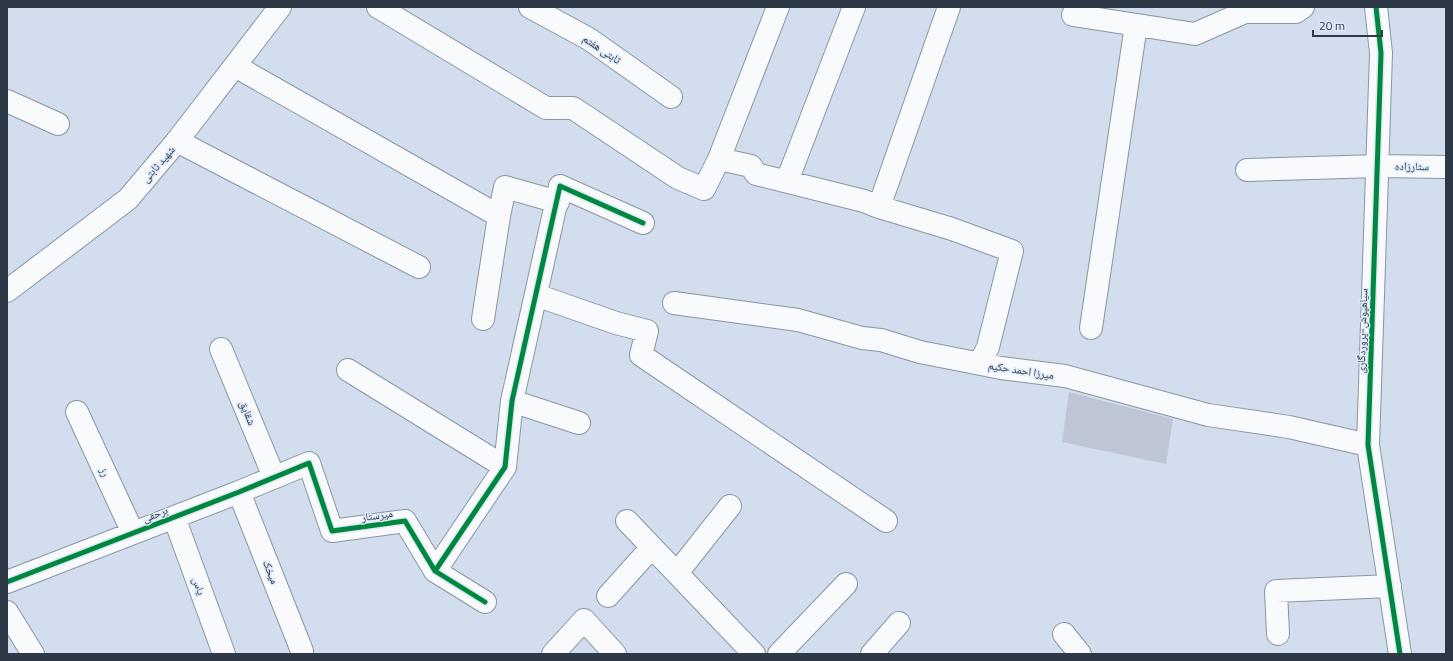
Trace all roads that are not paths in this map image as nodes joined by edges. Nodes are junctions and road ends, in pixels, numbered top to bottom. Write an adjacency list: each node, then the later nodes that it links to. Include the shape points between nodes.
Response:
1 (280, 7): 11 (street, شهید ثابتی)
2 (378, 7): 16 (street, via 546,108 573,108 678,178 704,189)
3 (530, 7): 12 (street, ثابتی هفتم, via 589,39)
4 (778, 7): 16 (street)
5 (854, 7): 20 (street)
6 (949, 7): 22 (street)
7 (1303, 7): 10 (street, via 1296,12 1245,12 1195,34)
8 (1376, 7): 17 (street, سیاهپوش-پروردگاری, via 1381,52)
9 (1073, 15): 10 (street)
10 (1136, 25): 30 (street)
11 (235, 66): 15 (street, شهید ثابتی); 23 (street)
12 (670, 97)
13 (7, 101): 14 (street)
14 (58, 124)
15 (177, 141): 25 (street); 26 (street, شهید ثابتی, via 128,198)
16 (719, 159): 20 (street, via 751,166 756,174)
17 (1378, 166): 18 (street, ستارزاده); 19 (street, ستارزاده); 37 (street, سیاهپوش-پروردگاری)
18 (1446, 167)
19 (1247, 170)
20 (787, 181): 22 (street)
21 (558, 202): 23 (street, via 505,187); 24 (street, via 560,186); 27 (street)
22 (879, 207): 32 (street, via 952,229 1012,252 988,347)
23 (499, 216): 29 (street)
24 (643, 223)
25 (419, 267)
26 (7, 291)
27 (536, 295): 34 (street); 45 (street, via 647,331 641,355)
28 (674, 303): 32 (street, میرزا احمد حکیم, via 798,320 920,352)
29 (483, 319)
30 (1091, 328)
31 (221, 349): 40 (street, شقایق)
32 (980, 363): 37 (street, میرزا احمد حکیم, via 1065,376 1208,415 1289,427)
33 (348, 370): 39 (street)
34 (512, 401): 36 (street); 39 (street)
35 (77, 412): 46 (street, رز)
36 (579, 423)
37 (1368, 445): 52 (street, سیاهپوش-پروردگاری)
38 (309, 462): 40 (street, برحقی); 48 (street, میرستار, via 332,531 405,522)
39 (505, 467): 48 (street)
40 (274, 477): 41 (street, برحقی)
41 (239, 492): 43 (street, برحقی); 59 (street, میخک)
42 (730, 506): 49 (street)
43 (174, 517): 46 (street, برحقی); 61 (street, یاس)
44 (627, 521): 47 (street)
45 (886, 521)
46 (133, 533): 50 (street, برحقی)
47 (652, 547): 49 (street); 53 (street)
48 (435, 571): 54 (street, میرستار)
49 (677, 573): 64 (street)
50 (7, 582)
51 (846, 584): 65 (street)
52 (1390, 586): 58 (street, via 1276,591); 68 (street, سیاهپوش-پروردگاری)
53 (608, 596)
54 (485, 602)
55 (8, 617): 60 (street)
56 (899, 623): 66 (street)
57 (1064, 634): 67 (street)
58 (1278, 634)
59 (302, 651)
60 (33, 654)
61 (224, 654)
62 (553, 654): 63 (street, via 584,620)
63 (615, 654)
64 (754, 654)
65 (779, 654)
66 (872, 654)
67 (1080, 654)
68 (1400, 654)

